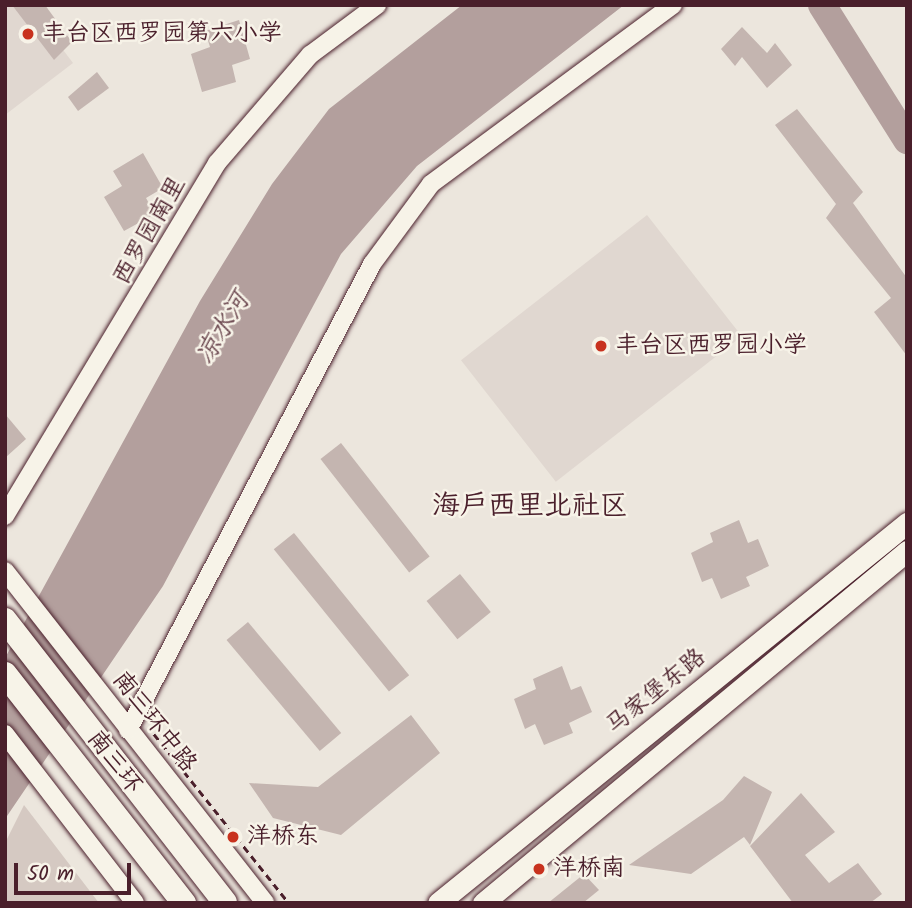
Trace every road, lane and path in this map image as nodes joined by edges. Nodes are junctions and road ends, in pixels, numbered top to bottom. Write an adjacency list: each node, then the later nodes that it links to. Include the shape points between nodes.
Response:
1 (377, 5): 3 (street, 西罗园南里, via 310,55 218,163)
2 (673, 5): 9 (street, via 432,184 372,264)
3 (5, 516)
4 (907, 523): 16 (main road, 马家堡东路)
5 (907, 551): 17 (main road, 马家堡东路)
6 (8, 575): 9 (street, 南三环中路)
7 (5, 620): 11 (highway, 南三环)
8 (5, 674): 14 (highway, 南三环)
9 (128, 730): 12 (street, 南三环中路); 15 (path, via 160,735)
10 (5, 734): 13 (street)
11 (222, 899)
12 (262, 902)
13 (135, 903)
14 (184, 903)
15 (289, 903)
16 (438, 903)
17 (483, 903)

